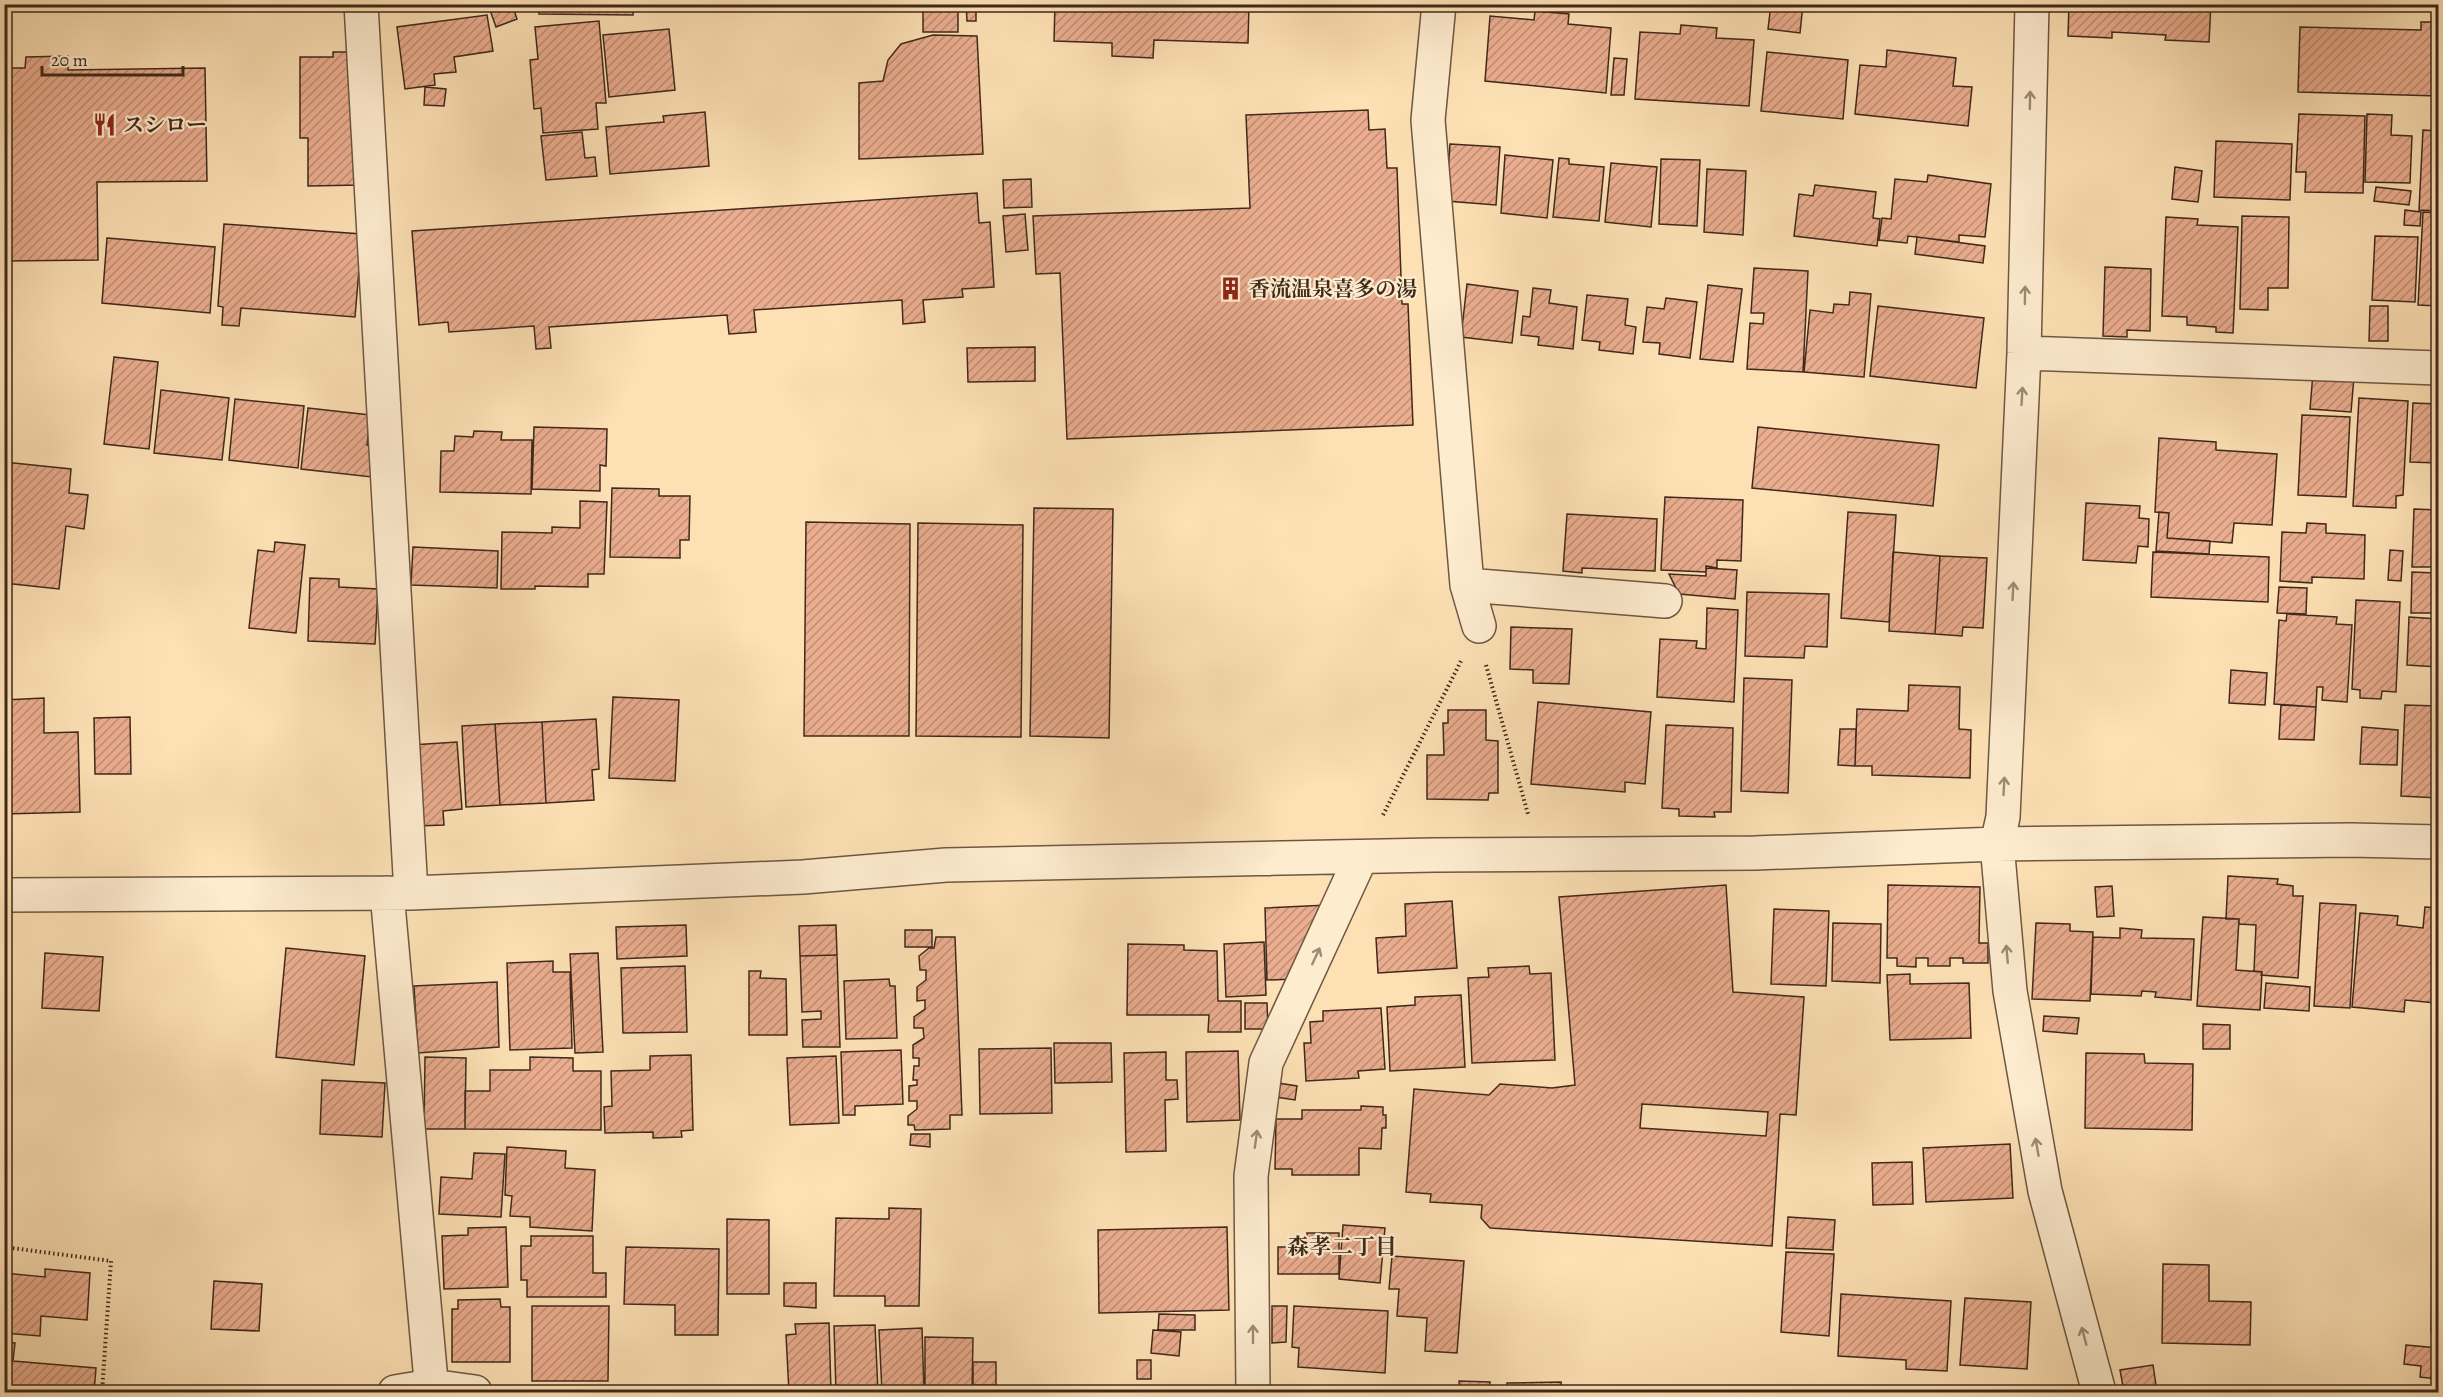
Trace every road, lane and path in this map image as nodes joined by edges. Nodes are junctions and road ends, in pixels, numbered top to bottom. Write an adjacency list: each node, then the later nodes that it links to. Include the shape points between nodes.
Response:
1 (361, 4): 13 (street)
2 (1439, 4): 6 (street, via 1428,120)
3 (2032, 4): 4 (street, one-way to 3)
4 (2024, 353): 5 (street); 10 (street, one-way to 4, via 2003,817)
5 (2439, 368)
6 (1467, 585): 7 (street); 8 (street)
7 (1665, 601)
8 (1479, 626): 11 (path); 12 (path)
9 (2439, 842): 10 (street)
10 (1997, 844): 11 (street, via 1755,853); 21 (street, one-way to 10, via 2045,1191 2010,992)
11 (1539, 854): 12 (street)
12 (1361, 857): 13 (street, via 946,866 803,877); 20 (street, one-way to 12, via 1251,1176 1266,1063)
13 (399, 893): 14 (street); 16 (street)
14 (4, 895)
15 (4, 1247): 17 (path, via 111,1262)
16 (432, 1389): 18 (street); 19 (street)
17 (102, 1392)
18 (395, 1392)
19 (476, 1392)
20 (1253, 1392)
21 (2099, 1392)

